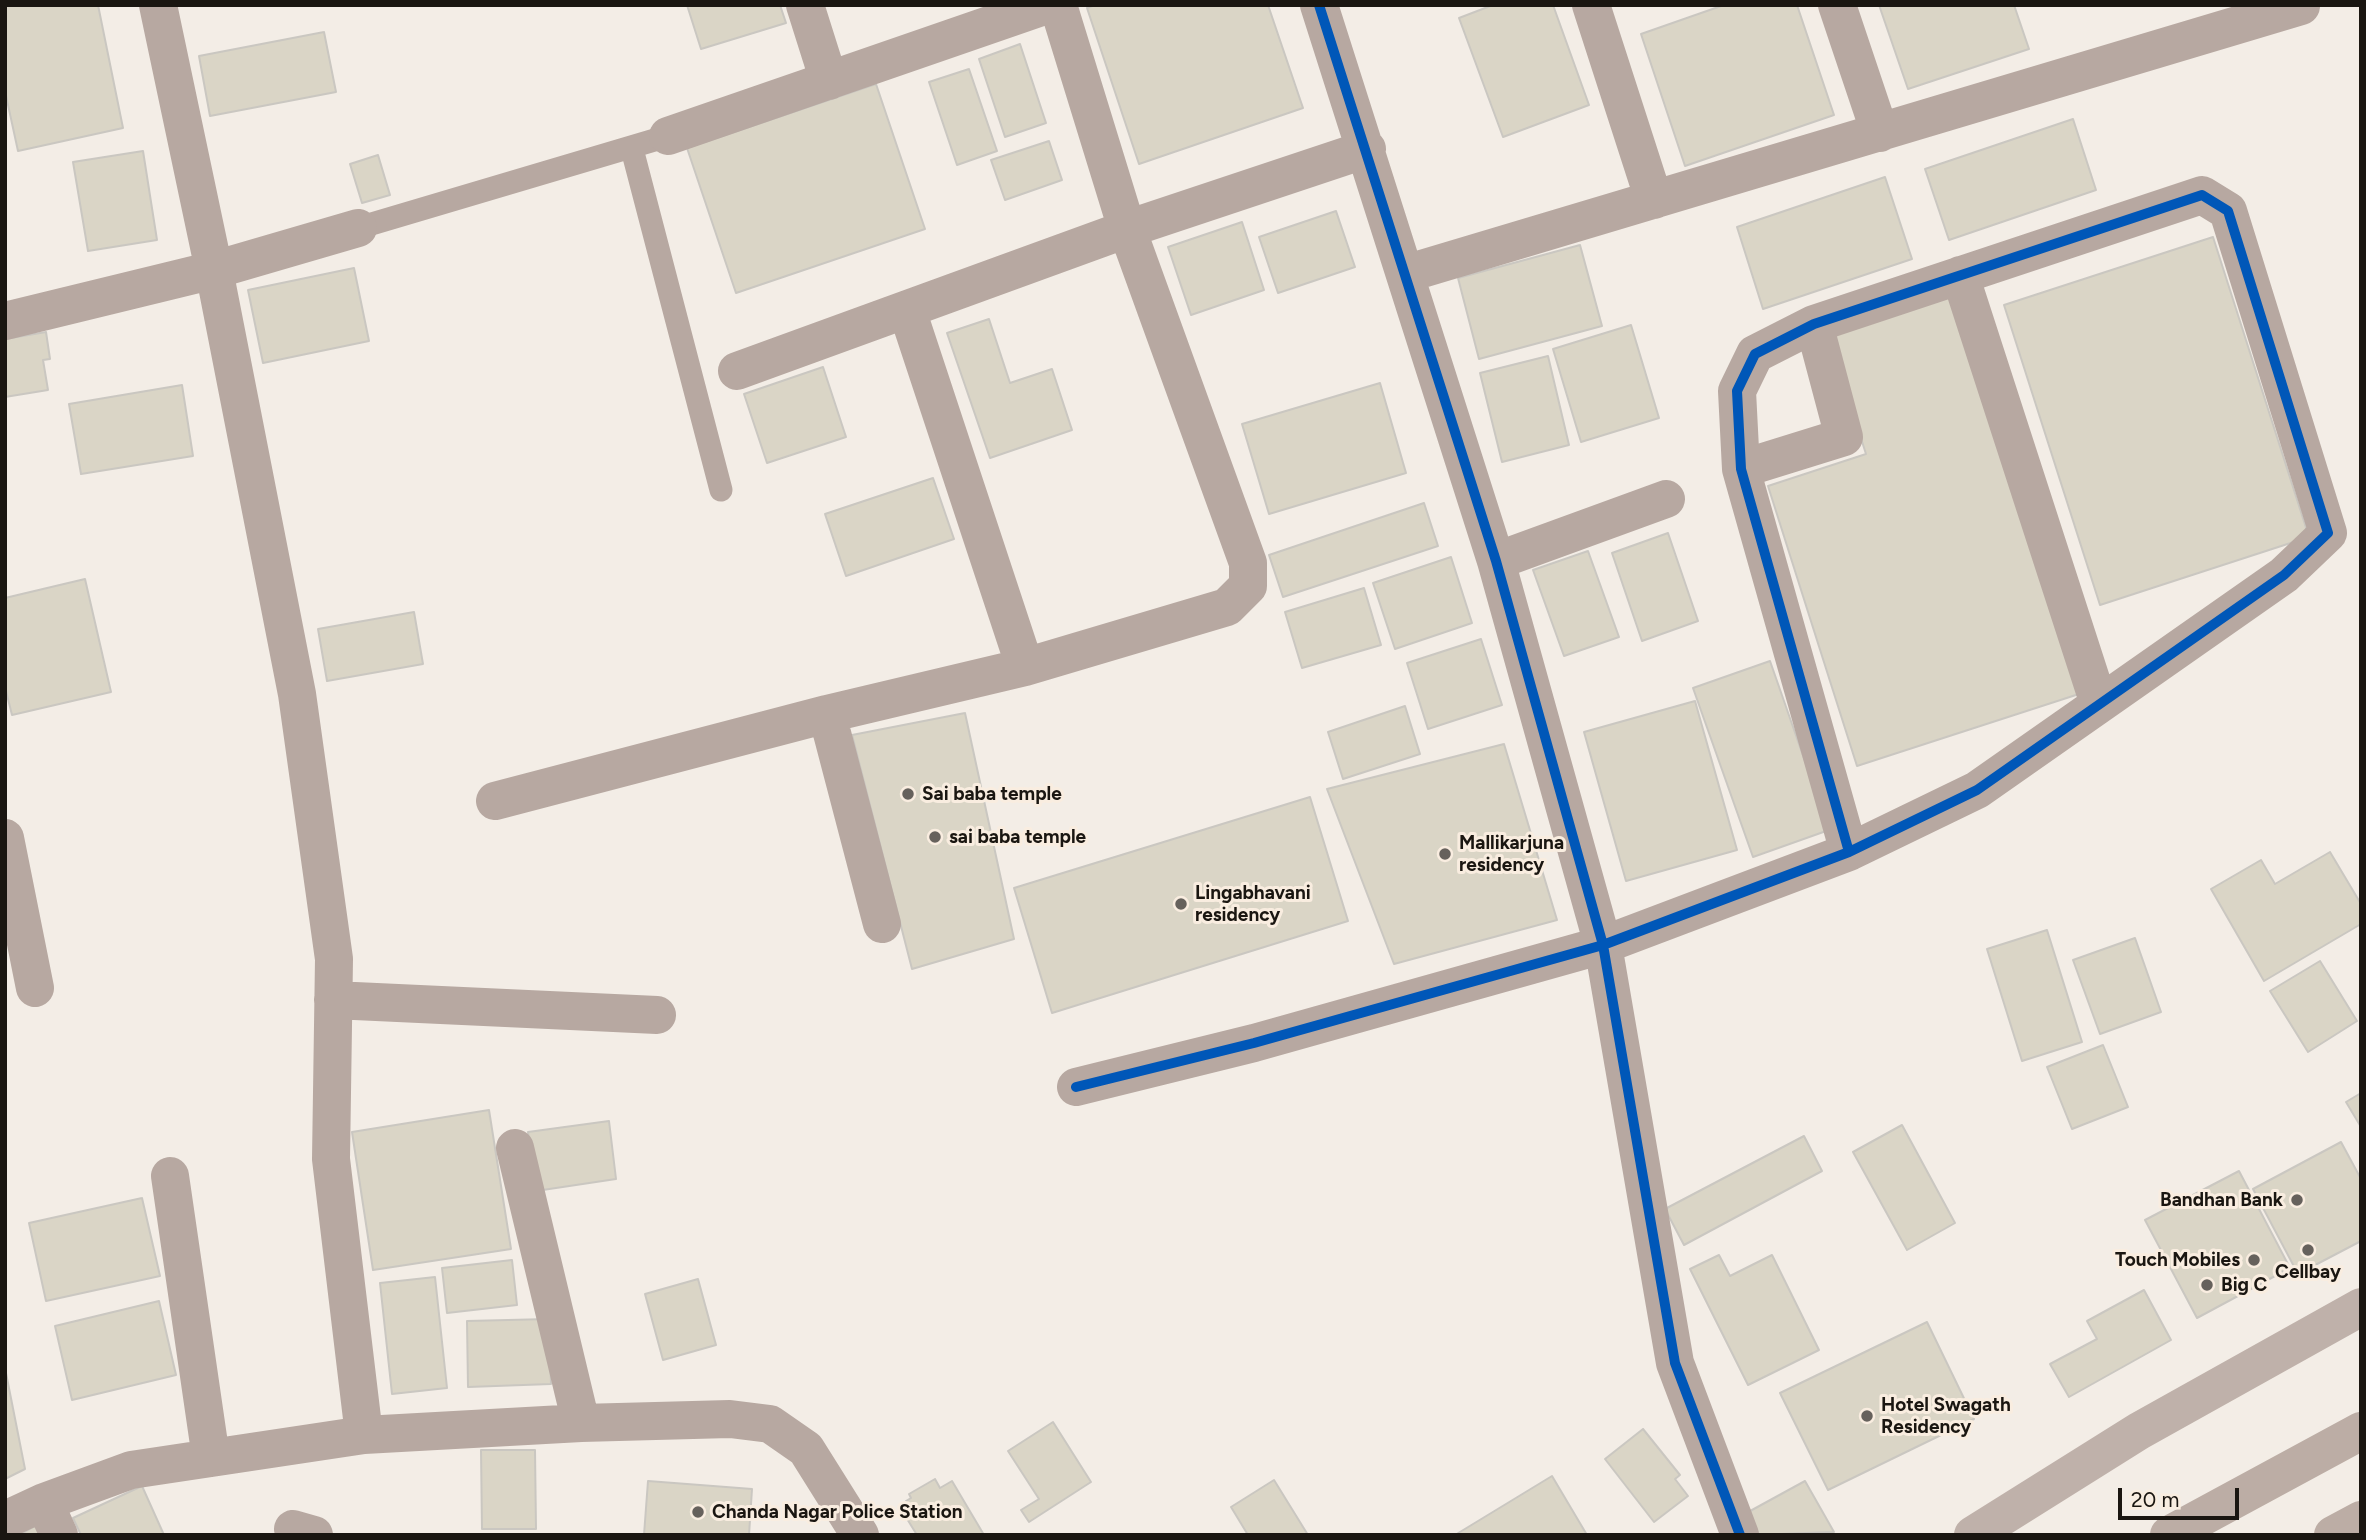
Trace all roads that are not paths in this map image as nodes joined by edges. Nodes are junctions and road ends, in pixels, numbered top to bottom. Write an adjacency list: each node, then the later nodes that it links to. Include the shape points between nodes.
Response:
1 (158, 5): 17 (street)
2 (805, 5): 9 (street)
3 (1047, 5): 9 (street)
4 (1058, 5): 16 (street)
5 (1320, 5): 13 (street)
6 (1591, 5): 14 (street)
7 (1837, 5): 10 (street)
8 (2301, 6): 10 (street)
9 (829, 81): 11 (street)
10 (1880, 132): 14 (street)
11 (667, 136): 12 (lane)
12 (632, 149): 15 (lane); 25 (lane)
13 (1367, 149): 16 (street); 18 (street)
14 (1654, 200): 18 (street)
15 (358, 228): 17 (street)
16 (1127, 229): 20 (street); 28 (street, via 1248,563 1248,586 1227,607)
17 (214, 271): 21 (street); 37 (street, via 297,694 334,959)
18 (1405, 274): 27 (street)
19 (1959, 275): 22 (street); 29 (street); 29 (street, via 2203,195 2228,211 2328,533 2284,575)
20 (907, 310): 23 (street); 28 (street)
21 (5, 321)
22 (1814, 324): 24 (street, via 1755,355 1737,391); 24 (street, via 1844,437)
23 (737, 371)
24 (1741, 469): 33 (street)
25 (721, 490)
26 (1666, 499): 27 (street)
27 (1496, 561): 35 (street)
28 (1025, 667): 30 (street)
29 (2099, 704): 33 (street, via 1977,790)
30 (827, 714): 31 (street); 34 (street)
31 (495, 801)
32 (5, 838): 36 (street)
33 (1849, 852): 35 (street)
34 (882, 924)
35 (1606, 960): 39 (street); 52 (street, via 1675,1363)
36 (35, 988)
37 (333, 1000): 38 (street); 45 (street, via 331,1159)
38 (657, 1015)
39 (1076, 1087)
40 (515, 1148): 43 (street)
41 (170, 1176): 46 (street)
42 (2361, 1307): 53 (street, via 2139,1431)
43 (581, 1423): 45 (street); 51 (street, via 730,1419 770,1424 806,1449)
44 (2361, 1431): 50 (highway)
45 (364, 1435): 46 (street)
46 (211, 1458): 47 (street, via 131,1470)
47 (51, 1518): 48 (street)
48 (5, 1520)
49 (2361, 1520): 55 (highway)
50 (2215, 1524): 54 (highway)
51 (860, 1535)
52 (1740, 1535)
53 (1973, 1535)
54 (2169, 1535)
55 (2333, 1535)

